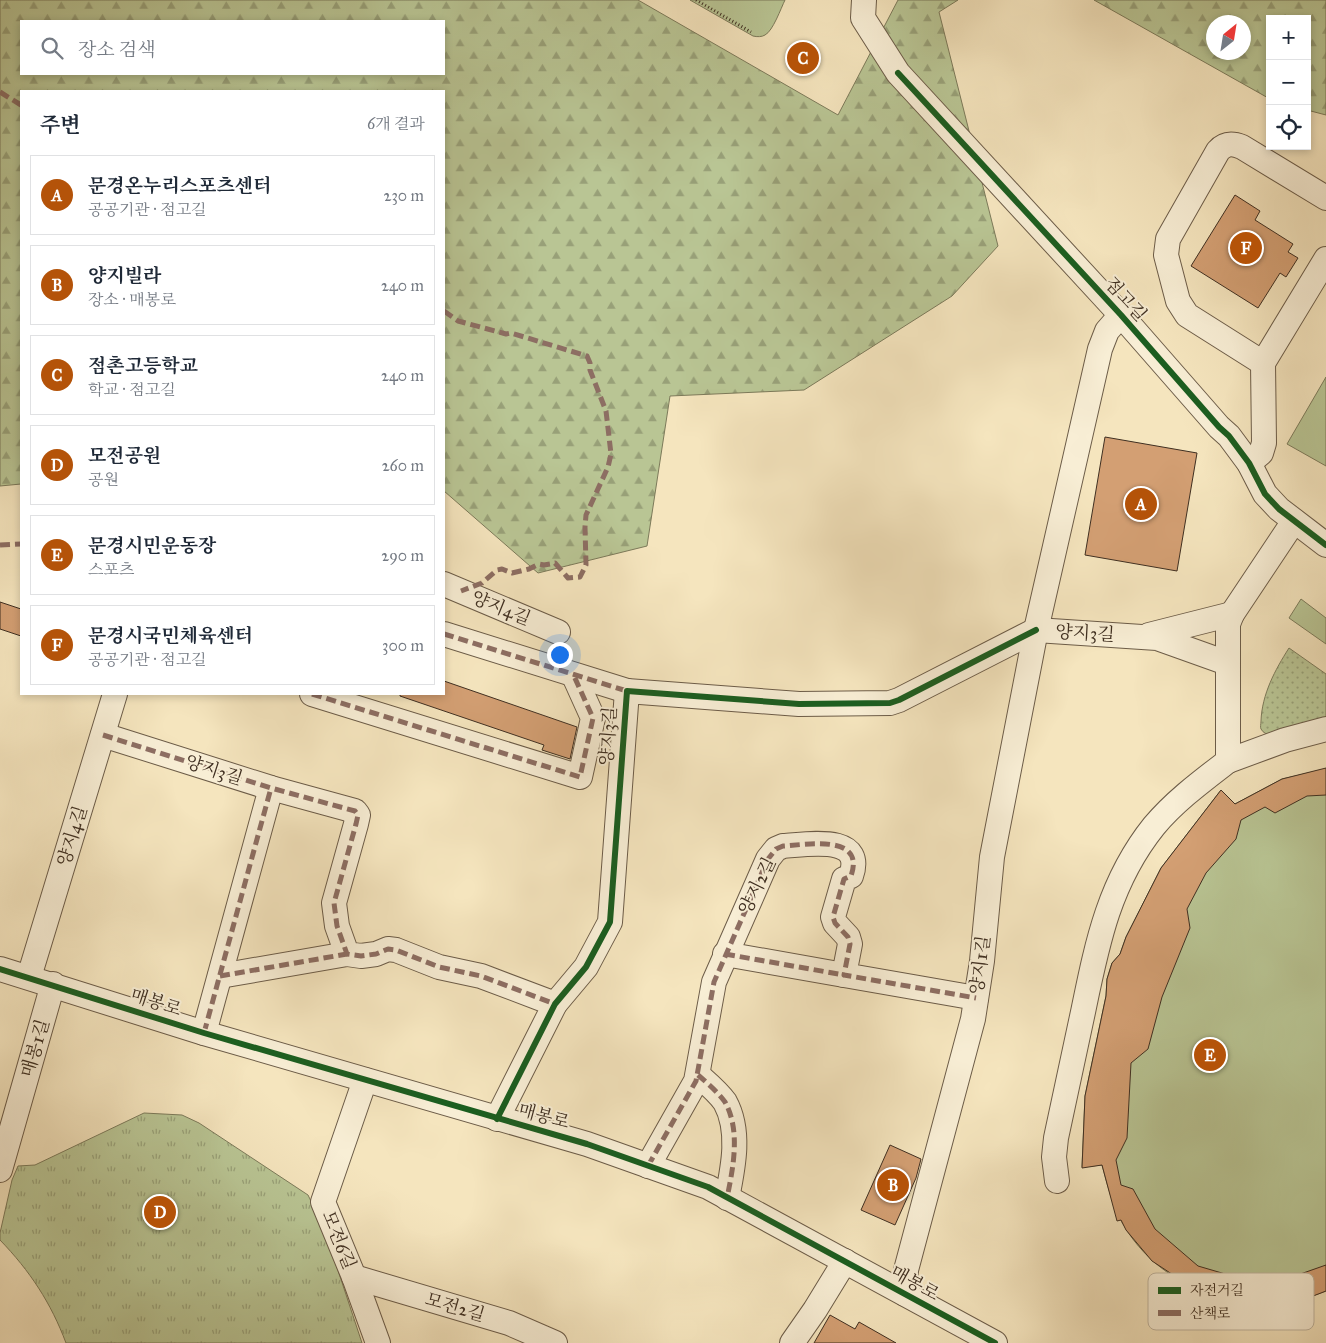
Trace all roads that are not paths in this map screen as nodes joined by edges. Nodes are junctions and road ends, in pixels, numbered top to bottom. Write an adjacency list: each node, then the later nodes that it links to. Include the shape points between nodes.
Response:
1 (864, 0): 4 (street, 점고길, via 862,18 898,73)
2 (1326, 198): 5 (street, via 1242,147 1222,146 1168,239 1166,254 1178,301 1188,316)
3 (1326, 259): 5 (street)
4 (1121, 315): 6 (street, 점고길); 11 (street, 양지1길, via 1107,331 1100,349)
5 (1263, 363): 6 (street, via 1264,443 1261,453)
6 (1250, 463): 7 (street, 점고길, via 1265,494)
7 (1294, 521): 8 (street, 점고길); 10 (street)
8 (1326, 545)
9 (445, 584): 12 (street, 양지4길)
10 (1232, 614): 14 (street); 15 (street, via 1228,624)
11 (1036, 630): 14 (street, 양지3길); 17 (street, 양지3길, via 890,703 799,704); 31 (street, 양지1길, via 992,857)
12 (558, 632)
13 (445, 634): 16 (street)
14 (1141, 637): 15 (street, 양지3길, via 1157,638)
15 (1227, 663): 22 (street)
16 (574, 676): 17 (street); 19 (street, via 593,718 580,777)
17 (627, 691): 32 (street, 양지3길, via 610,922 586,967)
18 (115, 695): 21 (street, 양지4길)
19 (315, 695)
20 (1326, 729): 22 (street)
21 (103, 735): 23 (street, 양지3길); 29 (street, 양지4길)
22 (1228, 761): 39 (street, via 1154,826 1112,897 1093,963 1056,1138)
23 (271, 788): 24 (street, 양지3길, via 350,808 358,815 334,903); 28 (street)
24 (347, 954): 28 (street); 32 (street, via 361,956 396,950 439,967 481,976)
25 (725, 954): 27 (street); 27 (street, 양지2길, via 768,859 776,850 783,846 833,844 842,846 853,861 851,876 844,879 833,917 848,936 850,944); 34 (street, 양지2길, via 714,982)
26 (0, 969): 29 (street, 매봉로)
27 (844, 975): 31 (street)
28 (220, 976): 33 (street)
29 (28, 977): 30 (street, 매봉로)
30 (53, 984): 33 (street, 매봉로); 38 (street, 매봉1길)
31 (976, 998): 43 (street, 양지1길, via 906,1270)
32 (555, 1004): 36 (street, 양지3길)
33 (204, 1033): 35 (street, 매봉로)
34 (698, 1075): 37 (street, 양지2길); 40 (street, via 724,1101 730,1116 734,1154)
35 (365, 1080): 36 (street, 매봉로); 42 (street, 모전6길, via 323,1202)
36 (497, 1119): 37 (street, 매봉로, via 587,1144)
37 (648, 1166): 40 (street, 매봉로, via 708,1187)
38 (0, 1170)
39 (1057, 1180)
40 (727, 1198): 41 (street, 매봉로)
41 (845, 1262): 43 (street, 매봉로); 47 (street)
42 (354, 1277): 45 (street, 모전6길); 46 (street, 모전2길, via 509,1323)
43 (905, 1294): 44 (street, 매봉로)
44 (991, 1342)
45 (378, 1343)
46 (555, 1343)
47 (792, 1343)

